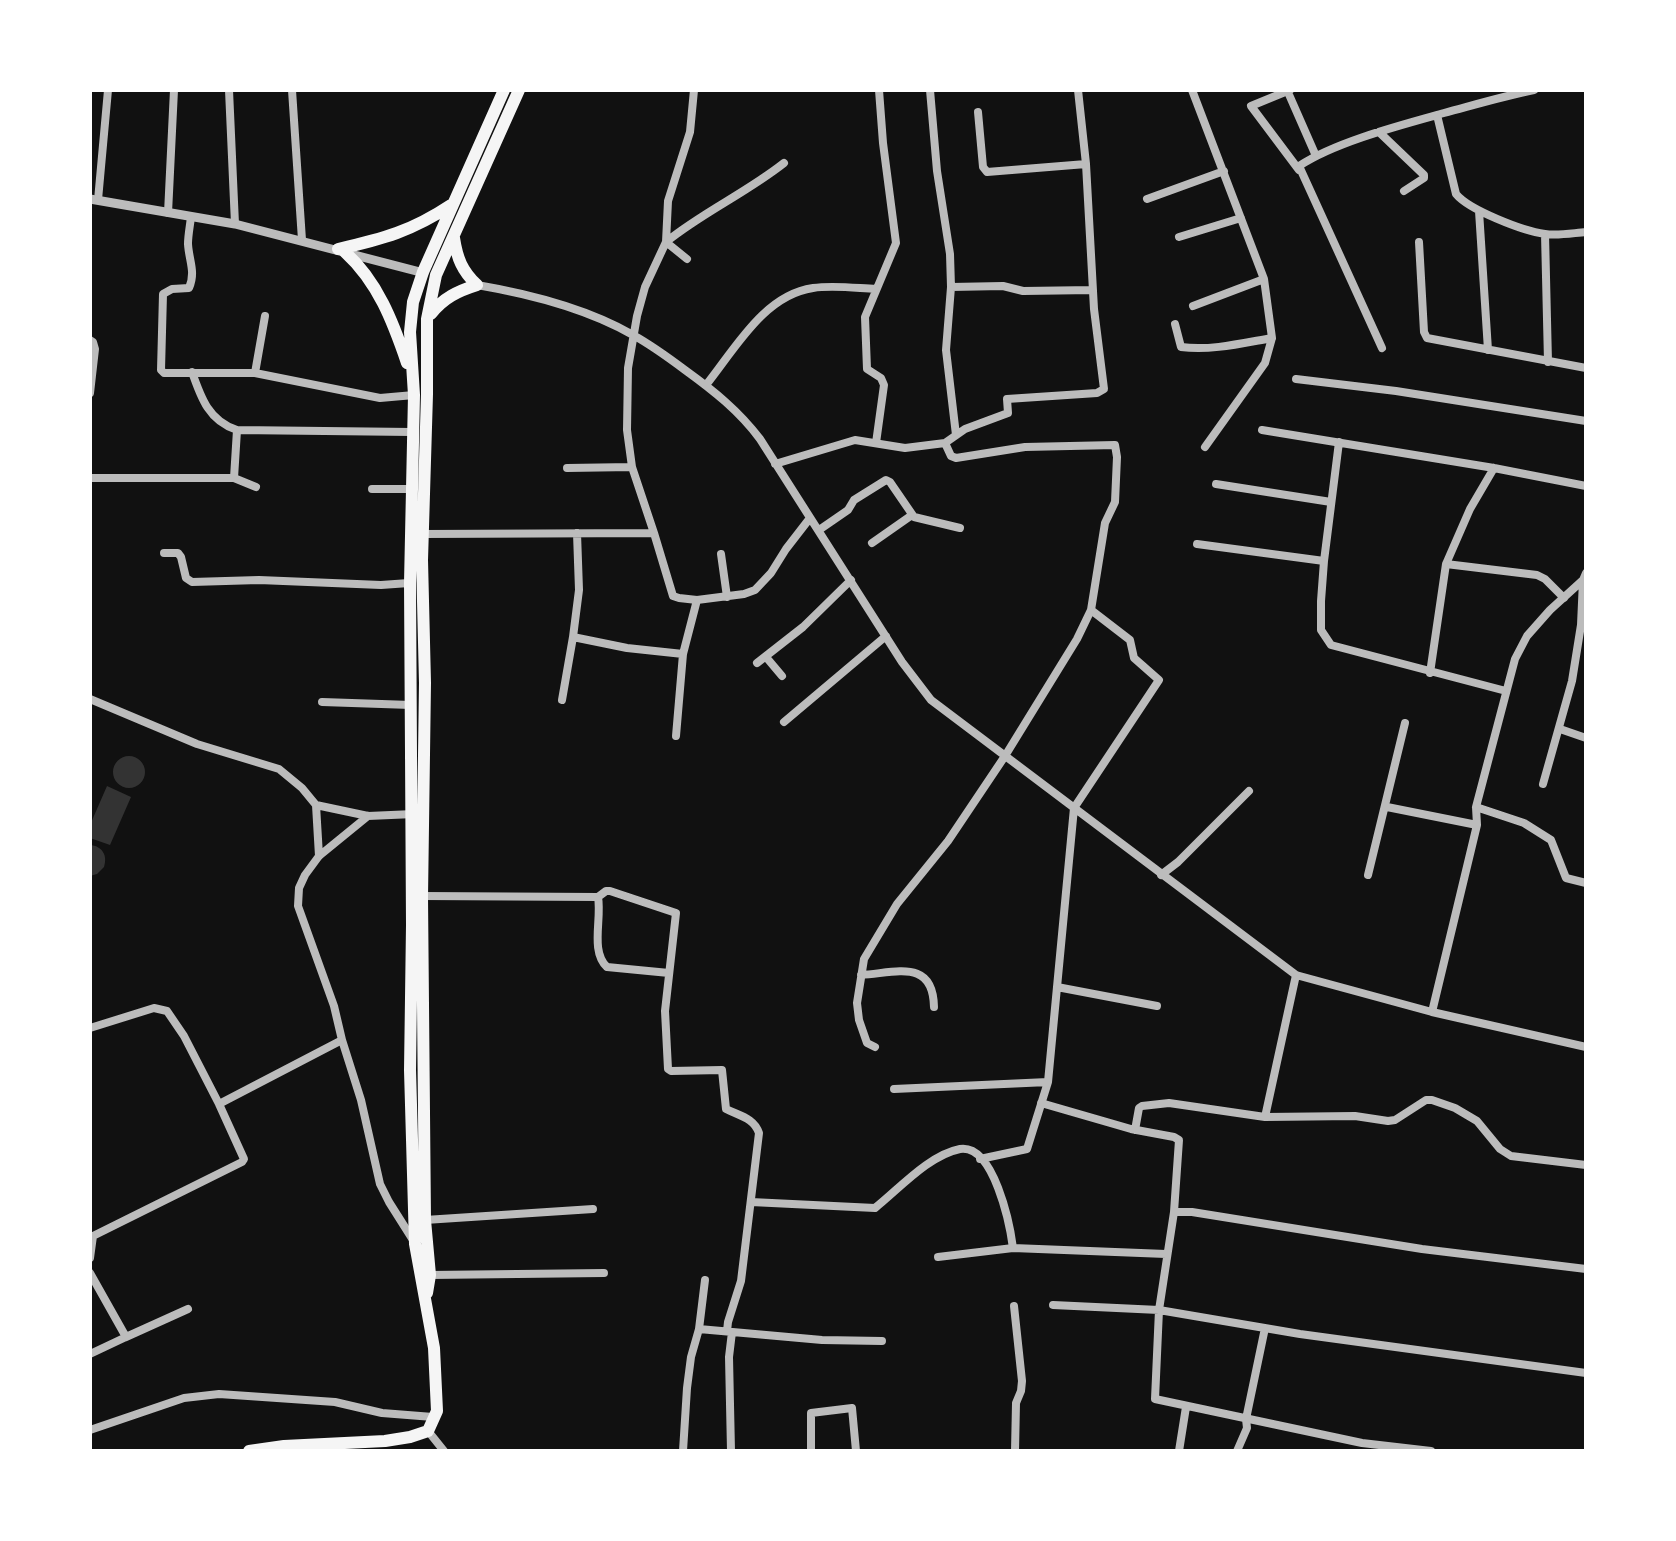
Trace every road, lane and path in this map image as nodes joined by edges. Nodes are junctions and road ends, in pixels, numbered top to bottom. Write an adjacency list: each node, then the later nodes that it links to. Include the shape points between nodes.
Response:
1 (108, 90): 24 (street)
2 (174, 90): 27 (street)
3 (229, 90): 30 (street)
4 (292, 90): 35 (street)
5 (504, 90): 25 (highway)
6 (519, 90): 33 (highway)
7 (694, 90): 36 (street, via 690,132 668,201)
8 (878, 90): 44 (street, via 896,242)
9 (930, 90): 43 (street)
10 (1078, 90): 19 (street)
11 (1192, 90): 21 (street)
12 (1288, 90): 17 (street); 20 (street, via 1251,106)
13 (1534, 90): 15 (street)
14 (978, 112): 19 (street, via 986,172)
15 (1437, 115): 16 (street); 26 (street, via 1458,196)
16 (1379, 132): 17 (street); 22 (street, via 1424,175)
17 (1316, 156): 20 (street)
18 (784, 163): 36 (street)
19 (1086, 164): 45 (street)
20 (1298, 170): 53 (street)
21 (1224, 171): 23 (street); 29 (street)
22 (1404, 191)
23 (1146, 198)
24 (94, 199): 27 (street)
25 (452, 205): 38 (highway, via 411,229); 40 (highway)
26 (1479, 211): 32 (street); 54 (street)
27 (168, 213): 28 (street)
28 (191, 217): 30 (street); 57 (street, via 192,285 163,294 161,368)
29 (1241, 218): 34 (street); 41 (street)
30 (235, 224): 35 (street)
31 (1586, 232): 32 (street)
32 (1544, 234): 55 (street)
33 (454, 236): 40 (highway); 42 (highway, via 464,273)
34 (1179, 237)
35 (302, 240): 38 (street)
36 (666, 242): 39 (street); 50 (street)
37 (1419, 242): 54 (street, via 1426,337)
38 (342, 251): 40 (street); 61 (highway, via 379,292)
39 (688, 260)
40 (429, 274): 48 (highway); 61 (highway, via 411,316)
41 (1264, 279): 46 (street); 51 (street)
42 (477, 285): 48 (highway, via 439,302); 50 (street, via 542,298)
43 (950, 288): 45 (street); 67 (street, via 946,350)
44 (876, 289): 60 (street, via 813,288 785,296 763,313); 68 (street, via 864,325 867,370 884,385)
45 (1093, 290): 67 (street, via 1102,390 1007,399 1008,413)
46 (1193, 306)
47 (265, 316): 58 (street)
48 (427, 319): 91 (highway)
49 (1175, 324): 51 (street, via 1181,347)
50 (633, 334): 60 (street); 73 (street, via 626,396)
51 (1272, 338): 71 (street, via 1265,363)
52 (90, 340): 62 (street)
53 (1382, 348)
54 (1488, 350): 55 (street)
55 (1548, 362): 56 (street)
56 (1586, 368)
57 (192, 372): 58 (street); 64 (street, via 210,412)
58 (255, 374): 61 (street, via 380,398)
59 (1296, 379): 63 (street)
60 (706, 385): 72 (street, via 748,423)
61 (413, 387): 66 (highway)
62 (90, 393)
63 (1586, 421)
64 (237, 430): 66 (street); 78 (street)
65 (1262, 430): 69 (street)
66 (412, 432): 83 (highway)
67 (956, 435): 70 (street)
68 (876, 442): 70 (street, via 905,448); 72 (street, via 855,440)
69 (1339, 442): 75 (street); 84 (street)
70 (944, 443): 104 (street, via 956,458 1025,447 1116,445 1115,502 1105,522)
71 (1205, 447)
72 (775, 464): 86 (street)
73 (632, 467): 74 (street); 90 (street)
74 (567, 468)
75 (1494, 468): 80 (street); 97 (street)
76 (245, 471): 78 (street)
77 (90, 478): 78 (street)
78 (239, 480): 81 (street)
79 (1216, 484): 84 (street)
80 (1586, 486)
81 (256, 488)
82 (372, 489): 83 (street)
83 (412, 489): 100 (highway)
84 (1331, 502): 96 (street)
85 (912, 515): 87 (street); 88 (street, via 886,480); 92 (street)
86 (810, 518): 88 (street); 101 (street, via 762,584)
87 (960, 528)
88 (819, 530): 99 (street)
89 (576, 533): 90 (street); 91 (street); 106 (street)
90 (654, 533): 103 (street, via 671,592)
91 (423, 534): 129 (highway)
92 (872, 543)
93 (1197, 544): 96 (street)
94 (164, 553): 100 (street, via 182,557 192,582)
95 (721, 554): 101 (street)
96 (1324, 562): 110 (street, via 1326,641)
97 (1446, 564): 102 (street, via 1537,575); 110 (street)
98 (1585, 577): 102 (street); 119 (street)
99 (851, 580): 105 (street); 108 (street)
100 (410, 583): 116 (highway)
101 (727, 596): 103 (street)
102 (1564, 598): 112 (street, via 1528,636)
103 (696, 600): 107 (street)
104 (1090, 610): 122 (street); 127 (street, via 1130,640 1134,658 1160,680)
105 (886, 636): 117 (street); 122 (street, via 930,700)
106 (573, 637): 107 (street); 114 (street)
107 (684, 654): 120 (street)
108 (766, 657): 109 (street); 111 (street)
109 (757, 664)
110 (1430, 673): 112 (street)
111 (782, 676)
112 (1506, 692): 128 (street)
113 (90, 700): 125 (street, via 279,769)
114 (562, 700)
115 (322, 702): 116 (street)
116 (410, 705): 129 (highway)
117 (784, 722)
118 (1405, 722): 126 (street)
119 (1560, 729): 121 (street); 123 (street)
120 (676, 736)
121 (1586, 738)
122 (1005, 756): 127 (street); 139 (street, via 879,930)
123 (1543, 784)
124 (1249, 791): 133 (street)
125 (316, 805): 130 (street); 132 (street)
126 (1386, 807): 131 (street); 134 (street)
127 (1074, 808): 133 (street); 141 (street)
128 (1476, 808): 131 (street); 135 (street, via 1524,823 1551,840 1566,878)
129 (417, 813): 130 (street); 136 (highway)
130 (368, 816): 132 (street)
131 (1477, 824): 144 (street)
132 (319, 856): 146 (street, via 299,888 298,906)
133 (1161, 875): 140 (street)
134 (1368, 875)
135 (1586, 883)
136 (417, 896): 137 (street); 160 (highway); 162 (highway, via 410,1070)
137 (598, 897): 138 (street, via 601,962); 138 (street, via 606,890 676,913)
138 (669, 973): 157 (street, via 668,1069 723,1071 726,1109 751,1120 759,1134)
139 (860, 975): 142 (street, via 920,974 929,979); 147 (street, via 859,1020 867,1043)
140 (1296, 975): 144 (street); 153 (street)
141 (1057, 987): 143 (street); 149 (street)
142 (934, 1006)
143 (1157, 1006)
144 (1432, 1012): 148 (street)
145 (90, 1028): 152 (street, via 154,1008 167,1011)
146 (342, 1040): 152 (street); 162 (street, via 380,1184)
147 (875, 1046)
148 (1586, 1047)
149 (1048, 1082): 150 (street); 151 (street)
150 (894, 1089)
151 (1042, 1103): 154 (street); 155 (street, via 1027,1149)
152 (219, 1104): 161 (street, via 244,1160)
153 (1265, 1117): 154 (street, via 1142,1106); 156 (street, via 1392,1121 1432,1100 1476,1120 1510,1156)
154 (1135, 1130): 159 (street, via 1178,1138)
155 (980, 1159): 157 (street, via 962,1149 946,1156 875,1208); 163 (street, via 1006,1204)
156 (1586, 1165)
157 (751, 1202): 179 (street)
158 (594, 1208): 160 (street)
159 (1174, 1212): 164 (street); 167 (street)
160 (424, 1220): 170 (highway)
161 (92, 1232): 166 (street)
162 (415, 1244): 172 (highway)
163 (1014, 1248): 164 (street); 165 (street)
164 (1166, 1254): 176 (street)
165 (938, 1257)
166 (90, 1258)
167 (1586, 1269)
168 (90, 1273): 180 (street)
169 (604, 1273): 170 (street)
170 (430, 1275): 172 (highway)
171 (704, 1280): 178 (street)
172 (426, 1301): 185 (highway)
173 (1053, 1305): 176 (street)
174 (1014, 1306): 196 (street, via 1022,1382)
175 (188, 1309): 180 (street)
176 (1159, 1310): 177 (street); 184 (street, via 1154,1398)
177 (1265, 1328): 183 (street); 186 (street)
178 (699, 1329): 179 (street); 192 (street)
179 (729, 1332): 181 (street); 193 (street)
180 (126, 1337): 182 (street)
181 (882, 1342)
182 (90, 1354)
183 (1586, 1373)
184 (1186, 1407): 186 (street); 197 (street)
185 (436, 1417): 187 (street, via 219,1394 184,1398); 188 (highway)
186 (1246, 1420): 189 (street); 198 (street)
187 (90, 1430)
188 (428, 1431): 190 (street); 191 (highway, via 385,1441)
189 (1364, 1447): 199 (street)
190 (441, 1448)
191 (250, 1451)
192 (683, 1451)
193 (730, 1451)
194 (810, 1451): 195 (street, via 811,1413 852,1408)
195 (856, 1451)
196 (1015, 1451)
197 (1178, 1451)
198 (1237, 1451)
199 (1431, 1451)

